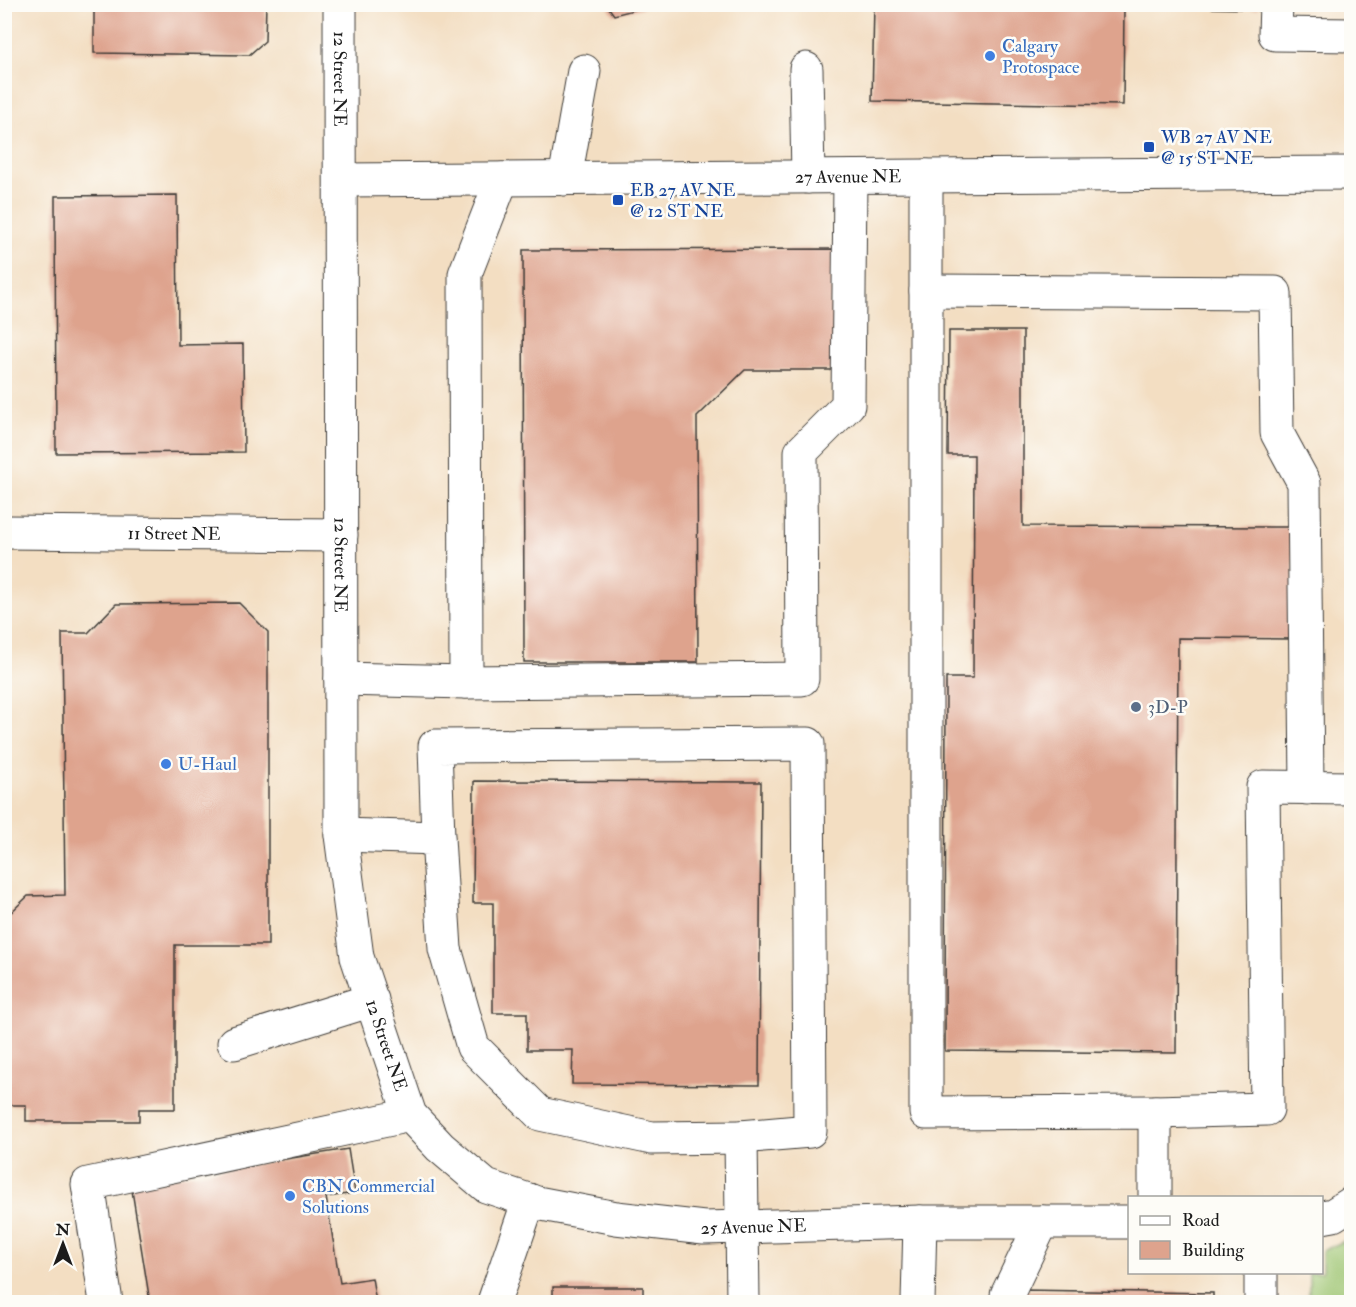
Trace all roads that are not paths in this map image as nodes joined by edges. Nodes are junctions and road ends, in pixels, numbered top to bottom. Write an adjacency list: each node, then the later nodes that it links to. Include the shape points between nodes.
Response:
1 (340, 4): 12 (street, 12 Street NE)
2 (1276, 4): 3 (street, via 1275,34)
3 (1352, 35)
4 (806, 69): 8 (street)
5 (584, 71): 11 (street)
6 (1352, 173): 7 (street, 27 Avenue NE)
7 (926, 176): 9 (street, 27 Avenue NE); 13 (street)
8 (808, 177): 9 (street, 27 Avenue NE); 11 (street, 27 Avenue NE)
9 (850, 177): 17 (street, via 848,405 801,452 802,679)
10 (502, 179): 11 (street, 27 Avenue NE); 12 (street, 27 Avenue NE); 17 (street, via 465,274)
11 (565, 179)
12 (342, 180): 15 (street, 12 Street NE)
13 (926, 291): 18 (street, via 1275,293 1277,433 1304,483); 24 (street, via 926,1113)
14 (4, 532): 15 (street, 11 Street NE)
15 (341, 535): 16 (street, 12 Street NE)
16 (341, 679): 17 (street); 20 (street, 12 Street NE)
17 (466, 682)
18 (1307, 788): 19 (street); 24 (street, via 1263,787 1267,1109)
19 (1352, 788)
20 (341, 836): 21 (street); 22 (street, 12 Street NE, via 357,957)
21 (438, 838): 26 (street, via 445,949 473,1047 540,1114 652,1138); 26 (street, via 435,746 808,744 810,1131)
22 (372, 1000): 23 (street); 25 (street, 12 Street NE)
23 (234, 1043)
24 (1155, 1112): 27 (street)
25 (410, 1115): 28 (street, 25 Avenue NE, via 486,1186); 36 (street, via 88,1184)
26 (741, 1137): 34 (street)
27 (1155, 1196)
28 (529, 1200): 34 (street, 25 Avenue NE, via 616,1218 704,1228); 37 (street)
29 (1352, 1203): 30 (street)
30 (1323, 1217)
31 (920, 1222): 32 (street, 25 Avenue NE); 34 (street, 25 Avenue NE); 39 (street)
32 (1042, 1222): 33 (street, 25 Avenue NE); 40 (street)
33 (1128, 1222)
34 (742, 1227): 38 (street)
35 (1261, 1274): 41 (street)
36 (106, 1302)
37 (494, 1302)
38 (743, 1302)
39 (918, 1302)
40 (1007, 1302)
41 (1261, 1302)

